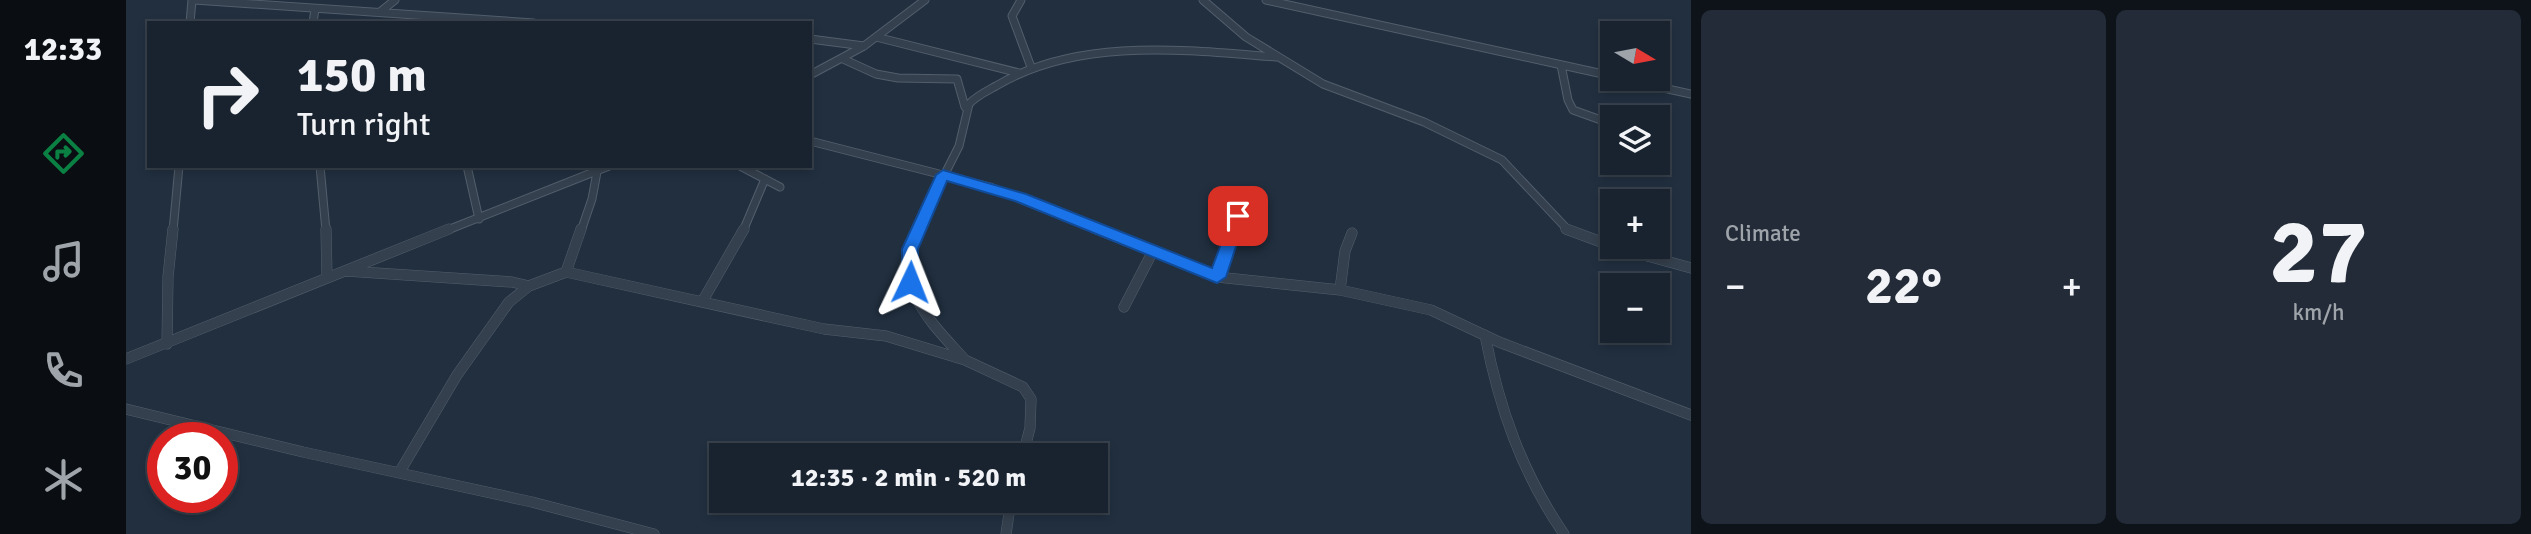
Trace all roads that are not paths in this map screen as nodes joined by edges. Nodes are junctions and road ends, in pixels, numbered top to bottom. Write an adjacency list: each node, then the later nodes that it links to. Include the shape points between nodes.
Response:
1 (193, 0): 8 (street); 11 (street)
2 (321, 0): 9 (street)
3 (395, 0): 10 (street)
4 (925, 0): 14 (street)
5 (1021, 0): 20 (street, via 1012,16)
6 (1203, 0): 17 (street)
7 (1266, 0): 19 (street)
8 (250, 2): 9 (street)
9 (313, 8): 10 (street); 12 (street)
10 (380, 12): 13 (street)
11 (190, 21)
12 (313, 21)
13 (506, 21)
14 (876, 37): 16 (street); 21 (street)
15 (812, 40): 16 (street)
16 (864, 46): 18 (street)
17 (1276, 57): 20 (street, via 1134,51); 41 (street, via 1323,84 1424,122 1502,160 1565,228)
18 (844, 59): 23 (street); 26 (street, via 876,74 898,78 957,79)
19 (1562, 65): 22 (street); 27 (street, via 1573,110)
20 (1031, 67): 21 (street)
21 (1019, 73): 26 (street)
22 (1600, 73)
23 (812, 74)
24 (1670, 89): 25 (street)
25 (1691, 94)
26 (965, 107): 35 (street, via 962,137)
27 (1600, 120)
28 (812, 142): 35 (street)
29 (179, 168): 54 (street)
30 (320, 168): 47 (street)
31 (467, 168): 39 (street)
32 (605, 168): 34 (street)
33 (744, 168): 36 (street)
34 (597, 172): 39 (street); 46 (street)
35 (943, 175): 42 (street, via 1020,198); 56 (street, via 910,249 908,271 924,310)
36 (765, 179): 37 (street); 51 (street, via 737,245)
37 (780, 187)
38 (1238, 216): 48 (street)
39 (479, 219): 45 (street)
40 (1352, 233): 50 (street)
41 (1600, 242)
42 (1153, 251): 48 (street); 52 (street)
43 (1660, 259): 44 (street)
44 (1691, 268)
45 (342, 271): 47 (street); 49 (street)
46 (566, 272): 49 (street); 51 (street)
47 (327, 277): 54 (street)
48 (1217, 277): 50 (street)
49 (529, 286): 60 (street, via 490,325)
50 (1340, 290): 53 (street, via 1431,310)
51 (702, 302): 56 (street, via 824,329 886,336)
52 (1124, 307)
53 (1485, 335): 58 (street); 64 (street, via 1505,424 1539,497)
54 (167, 344): 55 (street)
55 (126, 359)
56 (965, 360): 59 (street, via 1023,387 1031,399)
57 (126, 409): 60 (street)
58 (1691, 415)
59 (1026, 443)
60 (399, 473): 62 (street, via 572,510)
61 (1009, 513): 63 (street)
62 (654, 534)
63 (1006, 534)
64 (1564, 534)

